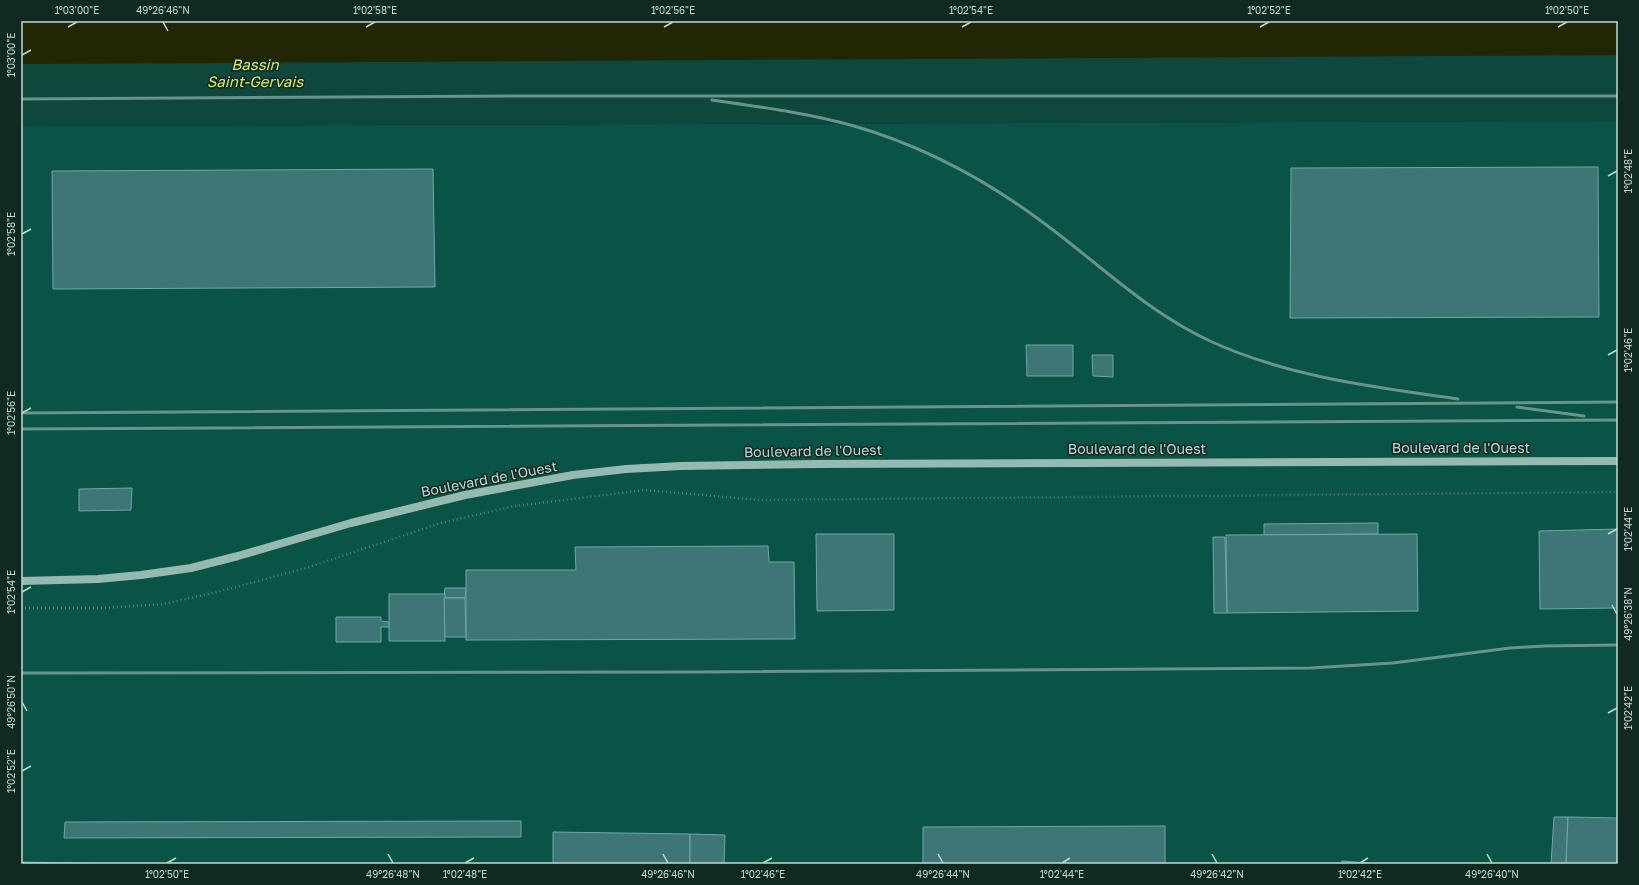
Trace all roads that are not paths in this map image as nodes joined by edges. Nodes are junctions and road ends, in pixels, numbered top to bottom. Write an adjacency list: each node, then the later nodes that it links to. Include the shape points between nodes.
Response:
1 (1618, 461): 2 (main road, Boulevard de l'Ouest, via 816,464 626,469 573,475 465,495 351,523 191,568 98,579)
2 (21, 581)

